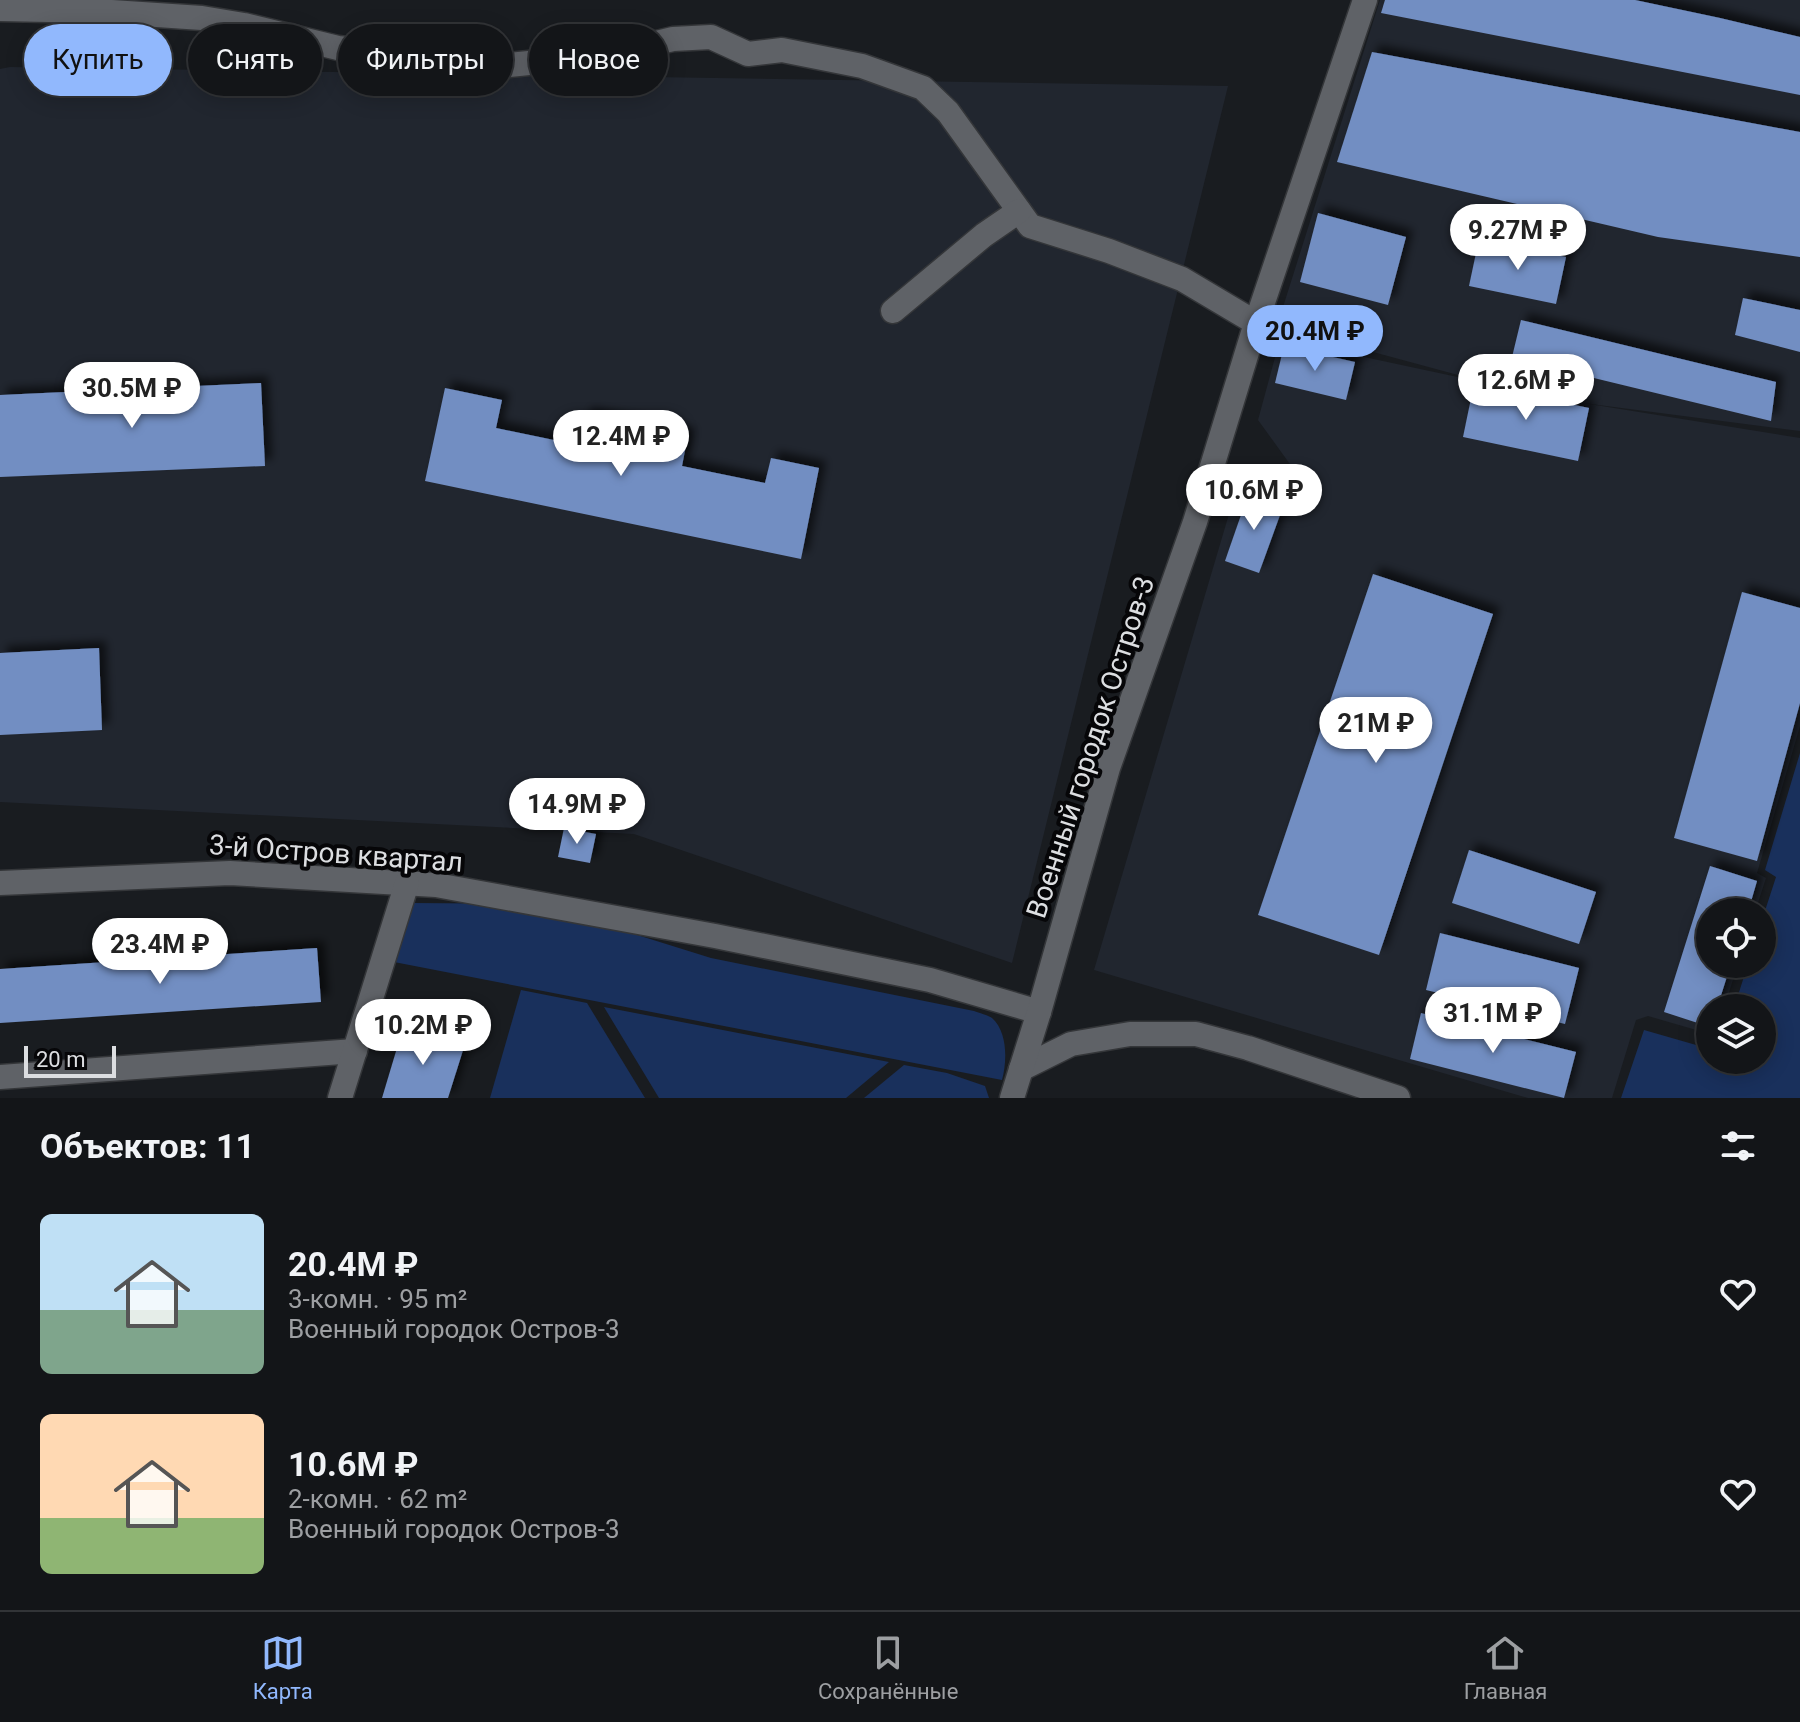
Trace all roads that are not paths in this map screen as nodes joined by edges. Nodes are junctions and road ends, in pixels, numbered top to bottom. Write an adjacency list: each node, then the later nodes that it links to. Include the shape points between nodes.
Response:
1 (1365, 0): 5 (street, Военный городок Остров-3)
2 (0, 9): 3 (street, via 202,18 338,48 499,66 607,55 673,39 711,37 748,54 782,50 862,66 923,88 948,112)
3 (1019, 211): 4 (street); 5 (street, via 1030,226 1182,279)
4 (893, 311)
5 (1256, 323): 8 (street, Военный городок Остров-3, via 1195,522 1108,768)
6 (0, 883): 7 (street, 3-й Остров квартал, via 230,873)
7 (407, 883): 8 (street, 3-й Остров квартал, via 930,980); 9 (street)
8 (1039, 1012): 10 (street, Военный городок Остров-3)
9 (355, 1051): 11 (street); 12 (street)
10 (1021, 1069): 13 (street, Военный городок Остров-3); 14 (street, via 1071,1044 1130,1034 1196,1034)
11 (0, 1077)
12 (340, 1098)
13 (1012, 1098)
14 (1398, 1098)

